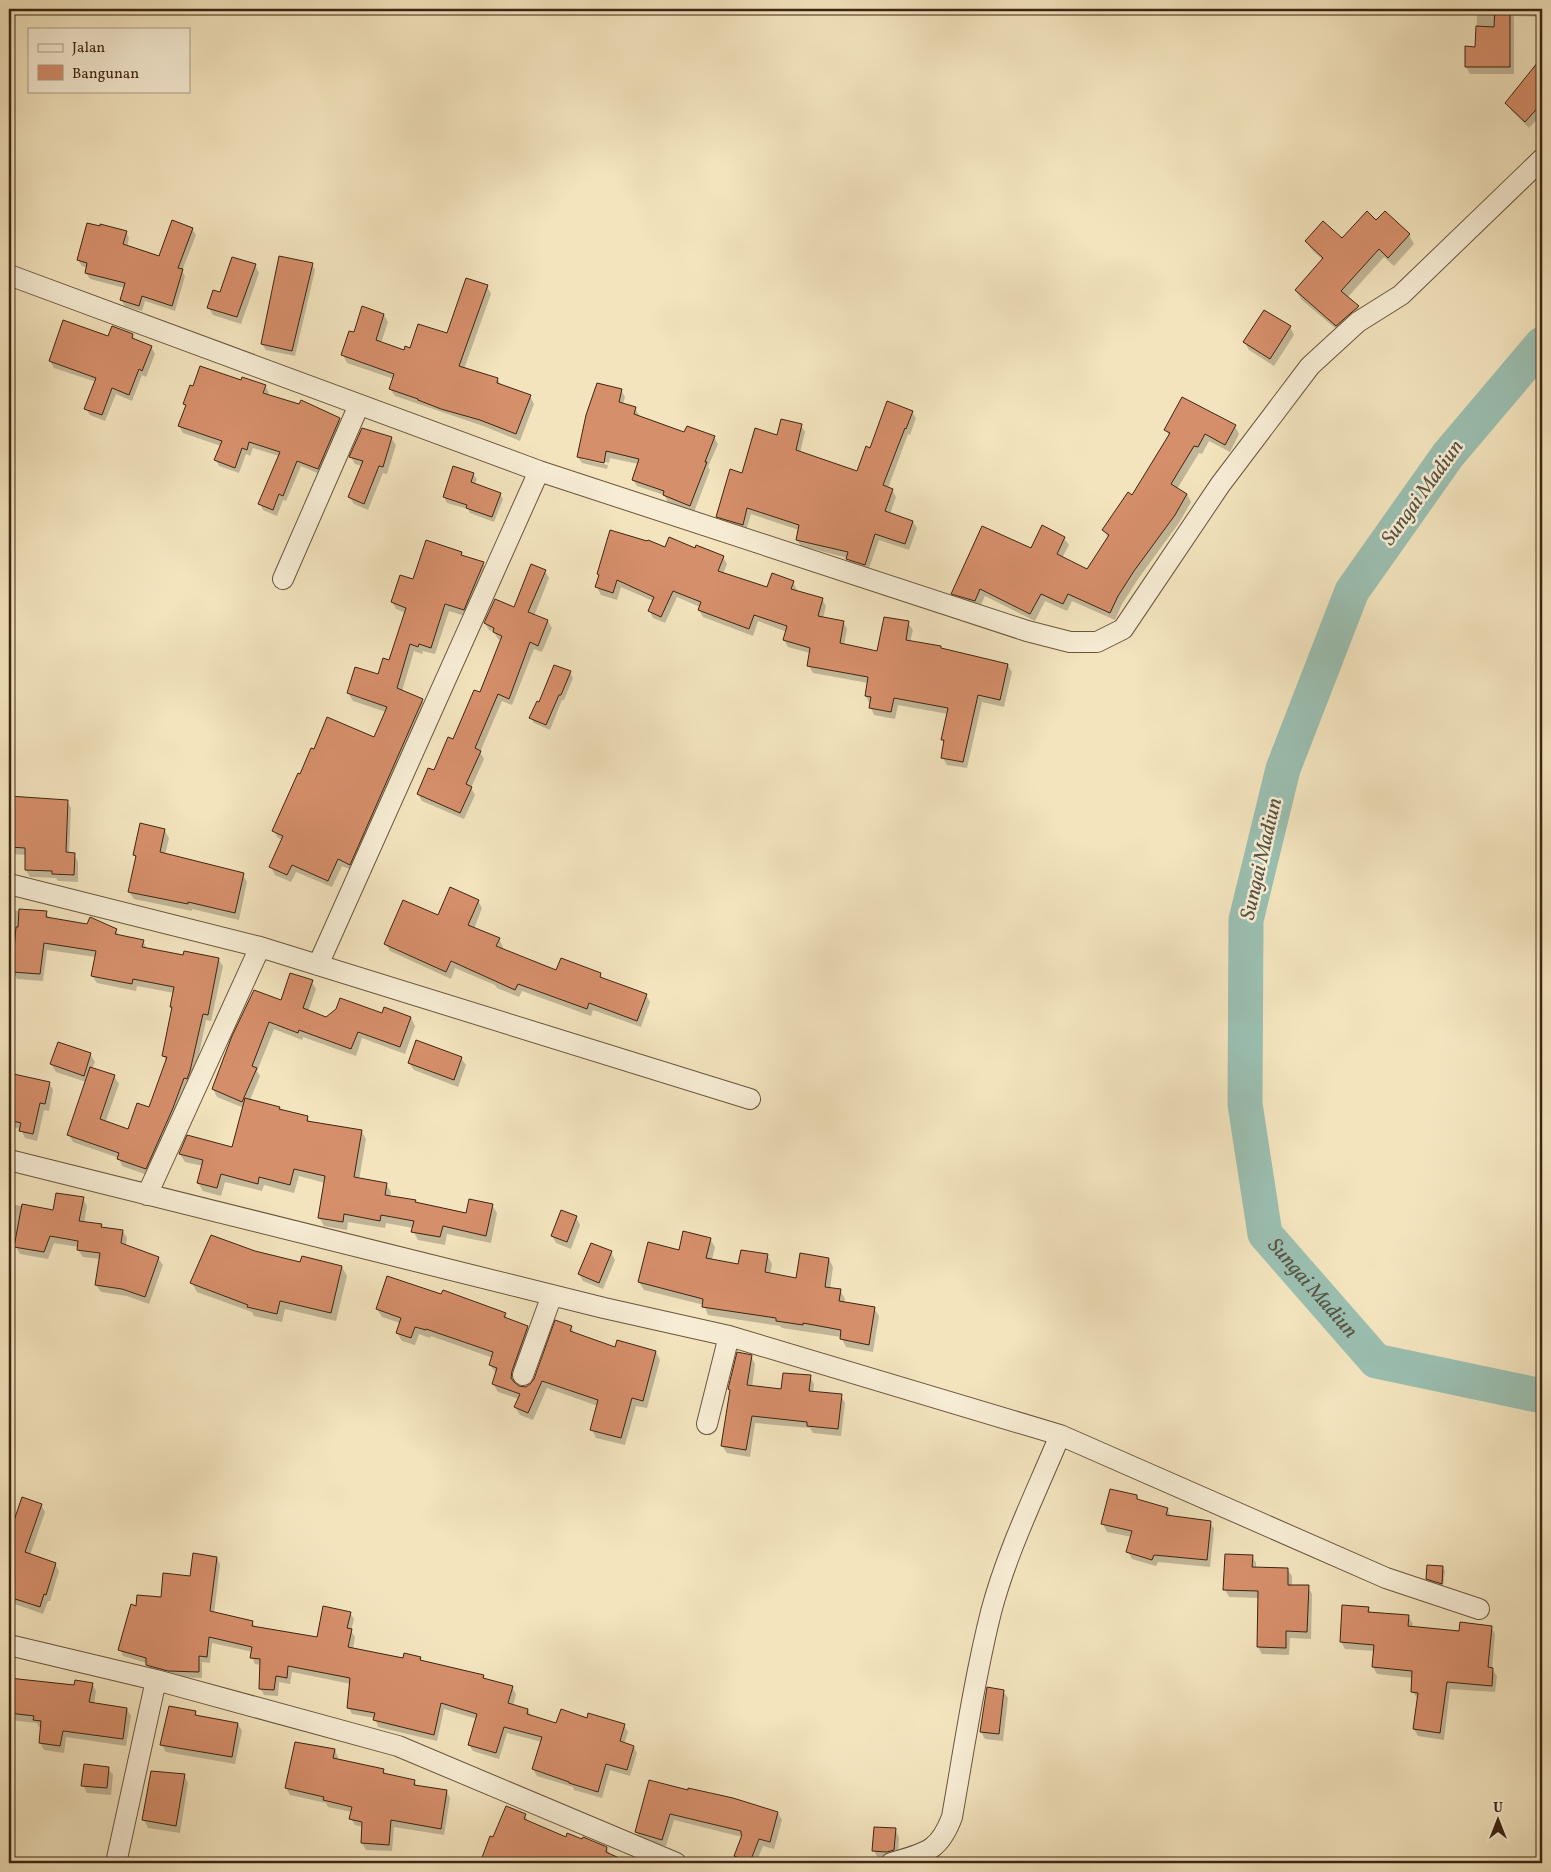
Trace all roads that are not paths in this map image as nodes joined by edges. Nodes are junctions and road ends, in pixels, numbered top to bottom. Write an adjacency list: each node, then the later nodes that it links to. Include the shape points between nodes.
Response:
1 (1542, 159): 4 (street, via 1401,295 1358,322 1310,366 1220,485 1123,628 1097,642 1070,642 1027,632)
2 (9, 275): 3 (street)
3 (359, 406): 4 (street); 5 (street)
4 (539, 471): 8 (street)
5 (283, 579)
6 (9, 884): 7 (street)
7 (260, 947): 8 (street); 11 (street)
8 (318, 965): 9 (street)
9 (750, 1099)
10 (9, 1160): 11 (street)
11 (147, 1195): 12 (street)
12 (552, 1295): 13 (street); 14 (street)
13 (729, 1336): 15 (street); 16 (street)
14 (523, 1375)
15 (707, 1424)
16 (1060, 1435): 17 (street, via 1386,1578); 22 (street, via 1006,1563 991,1611 952,1817 946,1834 937,1845 922,1854)
17 (1479, 1609)
18 (9, 1645): 19 (street)
19 (156, 1680): 20 (street); 21 (street, via 398,1746)
20 (116, 1863)
21 (676, 1863)
22 (892, 1863)

